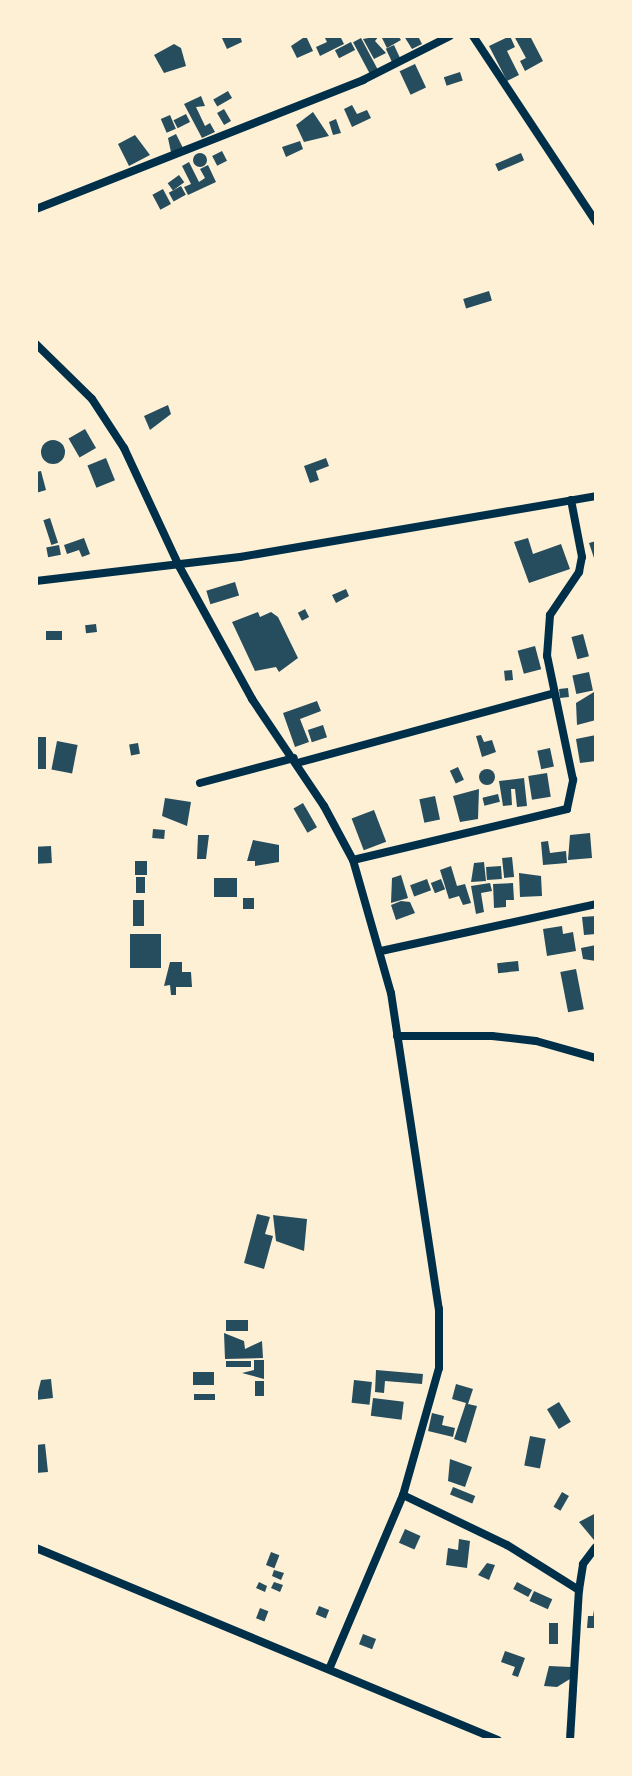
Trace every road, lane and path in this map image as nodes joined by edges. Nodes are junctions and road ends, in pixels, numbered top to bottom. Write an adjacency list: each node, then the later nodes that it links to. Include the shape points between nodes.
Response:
1 (450, 36): 3 (street, via 363,80)
2 (473, 36): 4 (street)
3 (36, 209)
4 (596, 222)
5 (36, 344): 8 (street, via 92,399 124,448)
6 (596, 496): 7 (street)
7 (571, 500): 8 (street); 10 (street, via 582,557 579,572 550,615)
8 (179, 566): 9 (street); 11 (street, via 252,699)
9 (36, 581)
10 (551, 694): 11 (street); 13 (street, via 573,780 567,809)
11 (296, 761): 12 (street); 13 (street)
12 (200, 783)
13 (353, 860): 15 (street)
14 (596, 904): 15 (street)
15 (381, 951): 16 (street)
16 (397, 1036): 17 (street, via 492,1036 536,1041); 18 (street, via 439,1309 439,1368)
17 (596, 1058)
18 (403, 1495): 21 (street, via 507,1545); 22 (street)
19 (596, 1547): 21 (street, via 583,1564)
20 (36, 1548): 22 (street)
21 (579, 1590): 24 (street)
22 (330, 1667): 23 (street)
23 (498, 1740)
24 (570, 1740)

